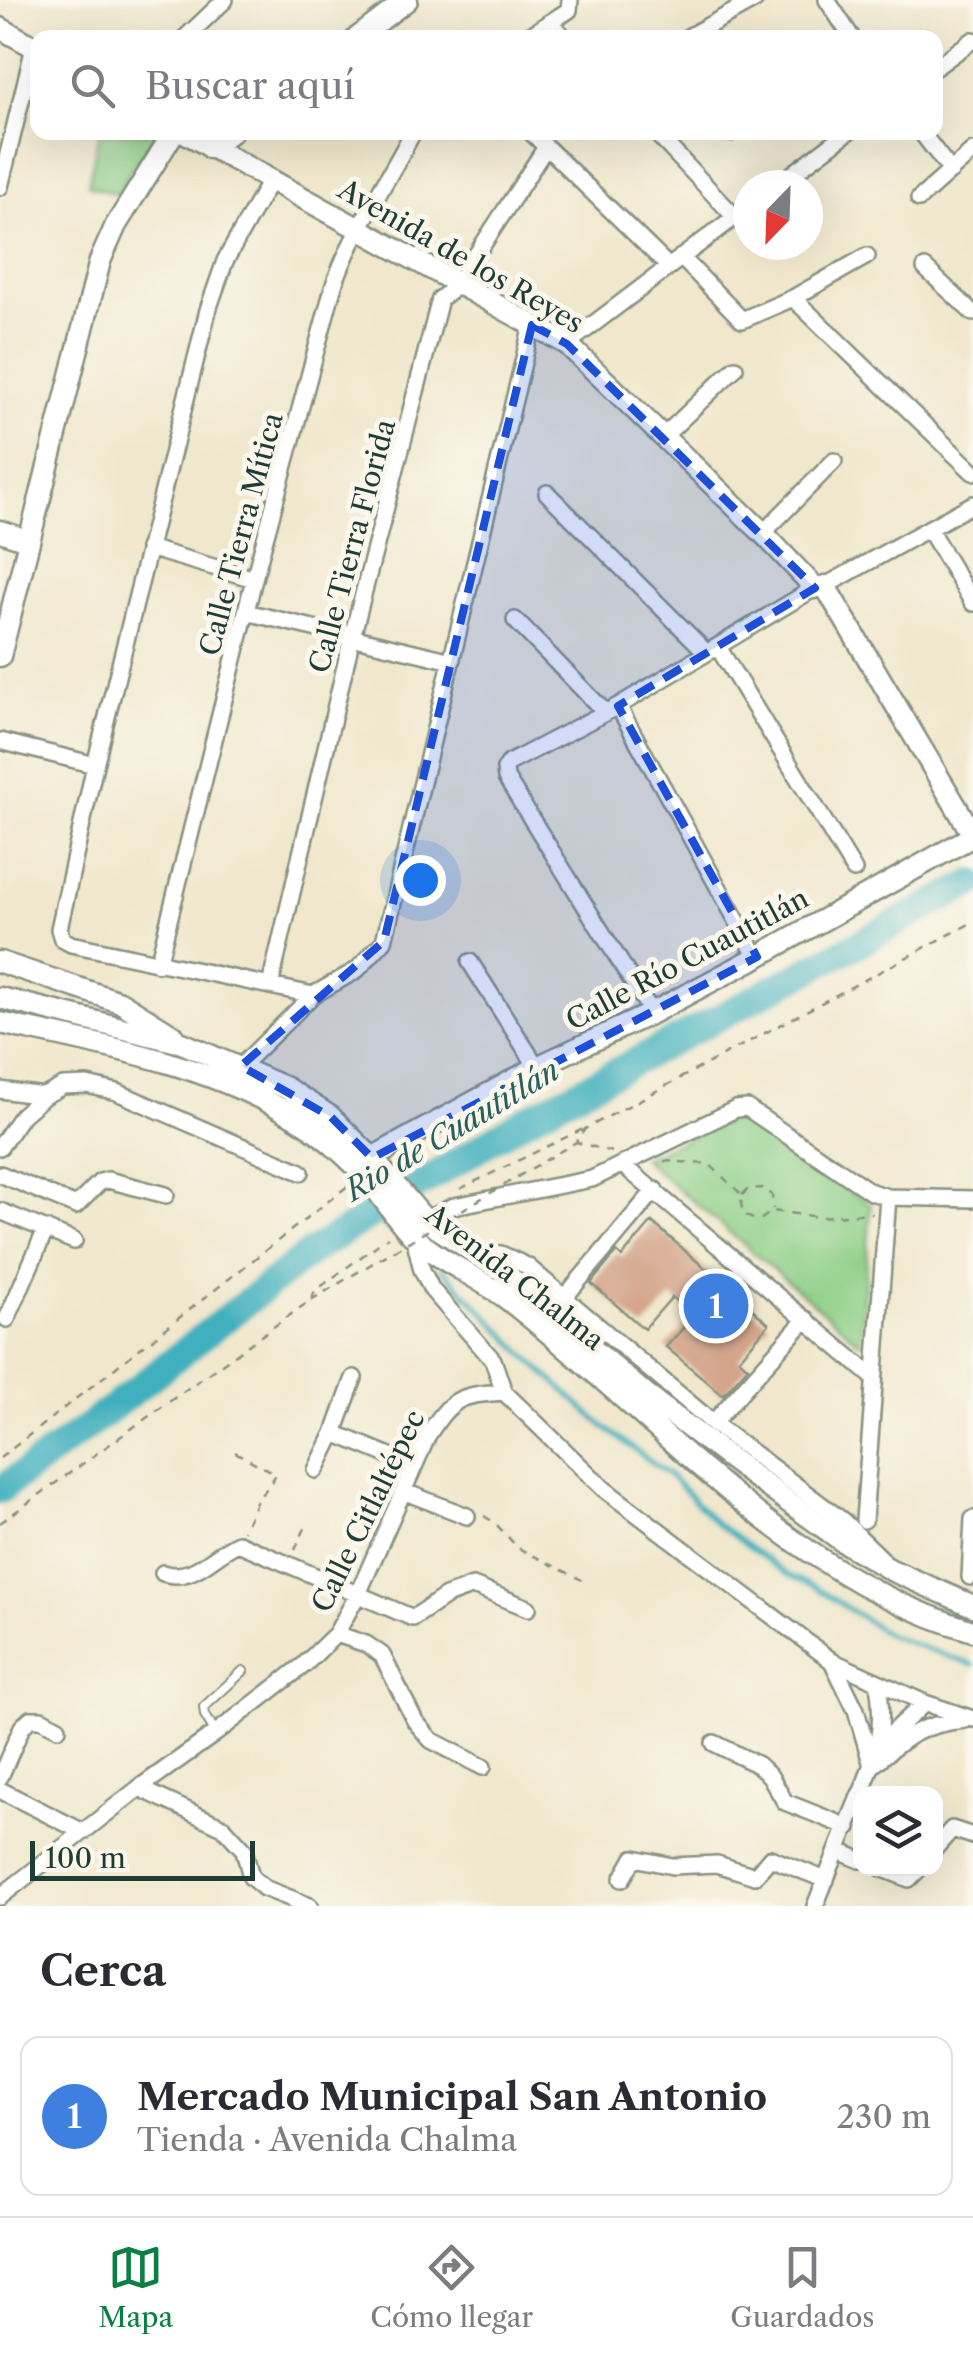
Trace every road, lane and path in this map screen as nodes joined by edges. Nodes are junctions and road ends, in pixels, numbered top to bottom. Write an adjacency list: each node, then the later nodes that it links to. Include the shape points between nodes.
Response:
1 (225, 0): 8 (street)
2 (407, 0): 9 (street)
3 (570, 0): 6 (street, via 568,10)
4 (755, 0): 12 (street)
5 (827, 0): 13 (street)
6 (550, 22): 10 (street); 11 (street)
7 (0, 28): 15 (street)
8 (193, 30)
9 (368, 30)
10 (538, 30)
11 (558, 30)
12 (701, 30)
13 (847, 30)
14 (973, 40): 16 (street)
15 (30, 45)
16 (943, 63)
17 (30, 71): 32 (street)
18 (169, 140): 54 (street, via 100,261)
19 (197, 140): 27 (street, Avenida de los Reyes)
20 (220, 140): 27 (street)
21 (409, 140): 36 (street, Calle Tierra Mítica)
22 (539, 140): 26 (street)
23 (664, 140): 34 (street)
24 (837, 140): 29 (street)
25 (927, 140): 30 (street)
26 (546, 147): 38 (street); 40 (street, Calle Tierra Florida)
27 (210, 148): 31 (street, Avenida de los Reyes)
28 (973, 151): 30 (street)
29 (798, 170)
30 (951, 171): 33 (street)
31 (270, 179): 36 (street, Avenida de los Reyes); 55 (street, via 225,261 208,310)
32 (0, 187)
33 (919, 199)
34 (733, 204)
35 (733, 219): 38 (street)
36 (362, 229): 40 (street, Avenida de los Reyes); 56 (street, Calle Tierra Mítica, via 346,250 333,288)
37 (868, 256): 41 (street)
38 (675, 262): 41 (street, via 742,320); 44 (street)
39 (925, 268): 42 (street)
40 (456, 286): 43 (street, Avenida de los Reyes); 61 (street, Calle Tierra Florida, via 440,299)
41 (792, 298): 48 (street)
42 (973, 313)
43 (532, 325): 44 (street, Avenida de los Reyes); 64 (street)
44 (566, 344): 46 (street, Avenida de los Reyes)
45 (735, 368): 46 (street)
46 (662, 437): 53 (street, Avenida de los Reyes)
47 (834, 461): 53 (street)
48 (973, 472)
49 (547, 493): 62 (street)
50 (973, 504): 51 (street)
51 (929, 528): 57 (street); 58 (street)
52 (0, 531): 54 (street)
53 (763, 534): 57 (street, Avenida de los Reyes)
54 (27, 540): 63 (street)
55 (148, 548): 56 (street); 67 (street)
56 (254, 579): 59 (street, Calle Tierra Mítica)
57 (820, 587): 62 (street); 68 (street, Avenida de los Reyes)
58 (973, 603)
59 (246, 612): 61 (street); 74 (street, Calle Tierra Mítica)
60 (515, 620): 65 (street)
61 (352, 637): 64 (street); 75 (street, Calle Tierra Florida)
62 (712, 650): 65 (street); 69 (street)
63 (0, 656)
64 (452, 661): 76 (street, via 384,941 357,970)
65 (611, 709): 71 (street); 78 (street, via 504,768)
66 (0, 741): 67 (street)
67 (95, 765): 74 (street, via 59,929 72,944)
68 (973, 836): 71 (street, Calle Río Cuautitlán)
69 (854, 870)
70 (973, 922): 85 (path)
71 (757, 957): 78 (street, Calle Río Cuautitlán)
72 (0, 962): 80 (street, via 120,1002)
73 (470, 962): 82 (street)
74 (158, 964): 75 (street)
75 (270, 986): 76 (street)
76 (314, 994): 81 (street)
77 (0, 998): 80 (street, Avenida Chalma)
78 (652, 1013): 82 (street, Calle Río Cuautitlán)
79 (0, 1024): 89 (street, Avenida Chalma, via 230,1083)
80 (182, 1042): 81 (street, Avenida Chalma)
81 (241, 1066): 89 (street, Avenida Chalma, via 331,1117)
82 (537, 1068): 89 (street, Calle Río Cuautitlán)
83 (0, 1090): 84 (street)
84 (44, 1096): 87 (street); 90 (street, via 63,1086 116,1092)
85 (585, 1128): 86 (path); 93 (path)
86 (576, 1142): 88 (path); 105 (path, bridge)
87 (0, 1147)
88 (628, 1162): 92 (street); 95 (path, via 709,1164); 97 (street, via 747,1108); 100 (street, via 560,1188)
89 (368, 1166): 100 (street, Avenida Chalma); 114 (path)
90 (301, 1172)
91 (0, 1174): 94 (street, via 76,1206 108,1180)
92 (655, 1190): 104 (street); 107 (street)
93 (450, 1194)
94 (166, 1195)
95 (742, 1196): 98 (path, via 765,1188); 98 (path, via 743,1214 752,1220)
96 (973, 1199): 97 (street)
97 (887, 1204): 98 (path, via 820,1217); 109 (street)
98 (773, 1210)
99 (0, 1211): 101 (street)
100 (406, 1217): 103 (street, Avenida Chalma); 105 (path); 110 (street, via 432,1290 493,1360); 132 (street, Avenida Chalma, via 814,1556 889,1599)
101 (46, 1229): 102 (street); 106 (street)
102 (74, 1241)
103 (474, 1253): 104 (street, via 511,1258); 125 (street, Avenida Chalma, via 710,1444)
104 (564, 1298): 111 (street)
105 (311, 1300): 121 (path)
106 (7, 1319)
107 (806, 1320): 109 (street); 111 (street)
108 (354, 1378): 112 (street)
109 (874, 1378): 120 (street)
110 (504, 1392): 115 (street, Calle Citlaltépec, via 466,1394 451,1403); 134 (street, via 604,1489)
111 (713, 1423): 125 (street, via 843,1521)
112 (334, 1433): 115 (street); 116 (street)
113 (235, 1452): 123 (path, via 276,1474)
114 (0, 1458)
115 (414, 1466): 117 (street, Calle Citlaltépec)
116 (316, 1470)
117 (405, 1492): 118 (street); 129 (street, Calle Citlaltépec)
118 (467, 1516): 128 (path, via 481,1514 518,1548)
119 (973, 1519): 127 (street)
120 (864, 1520)
121 (0, 1524)
122 (306, 1526): 124 (path)
123 (238, 1543): 124 (street); 126 (street, via 190,1574)
124 (288, 1565): 129 (street)
125 (892, 1570): 130 (street, Avenida Chalma)
126 (163, 1573)
127 (970, 1577)
128 (582, 1580)
129 (358, 1594): 131 (street, via 413,1618 473,1586); 133 (street, Calle Citlaltépec)
130 (973, 1606)
131 (528, 1608)
132 (973, 1631)
133 (336, 1634): 140 (street, Calle Citlaltépec); 144 (street, via 382,1655 431,1740)
134 (832, 1661): 136 (street); 143 (street)
135 (244, 1671): 140 (lane, via 204,1707)
136 (878, 1683): 137 (street); 142 (street)
137 (925, 1703): 138 (street); 142 (street)
138 (973, 1720): 143 (street, via 920,1728)
139 (58, 1728): 145 (street, via 30,1719)
140 (216, 1733): 147 (street, Calle Citlaltépec)
141 (714, 1743): 150 (street, via 758,1764 786,1802)
142 (881, 1743): 143 (street)
143 (872, 1766): 146 (street)
144 (482, 1767)
145 (0, 1776)
146 (864, 1786)
147 (140, 1788): 151 (street, Calle Citlaltépec); 159 (street, via 222,1827 244,1850 251,1876 264,1888)
148 (0, 1790): 151 (street)
149 (853, 1814): 150 (street)
150 (848, 1827): 154 (street)
151 (84, 1832): 158 (street, Calle Citlaltépec)
152 (973, 1836): 153 (street, via 952,1828)
153 (943, 1839)
154 (839, 1851): 155 (street); 157 (street)
155 (853, 1857)
156 (622, 1880): 157 (street, via 634,1858 672,1866 717,1864 756,1876 770,1858)
157 (826, 1880): 160 (street)
158 (0, 1897)
159 (310, 1906)
160 (816, 1906)

